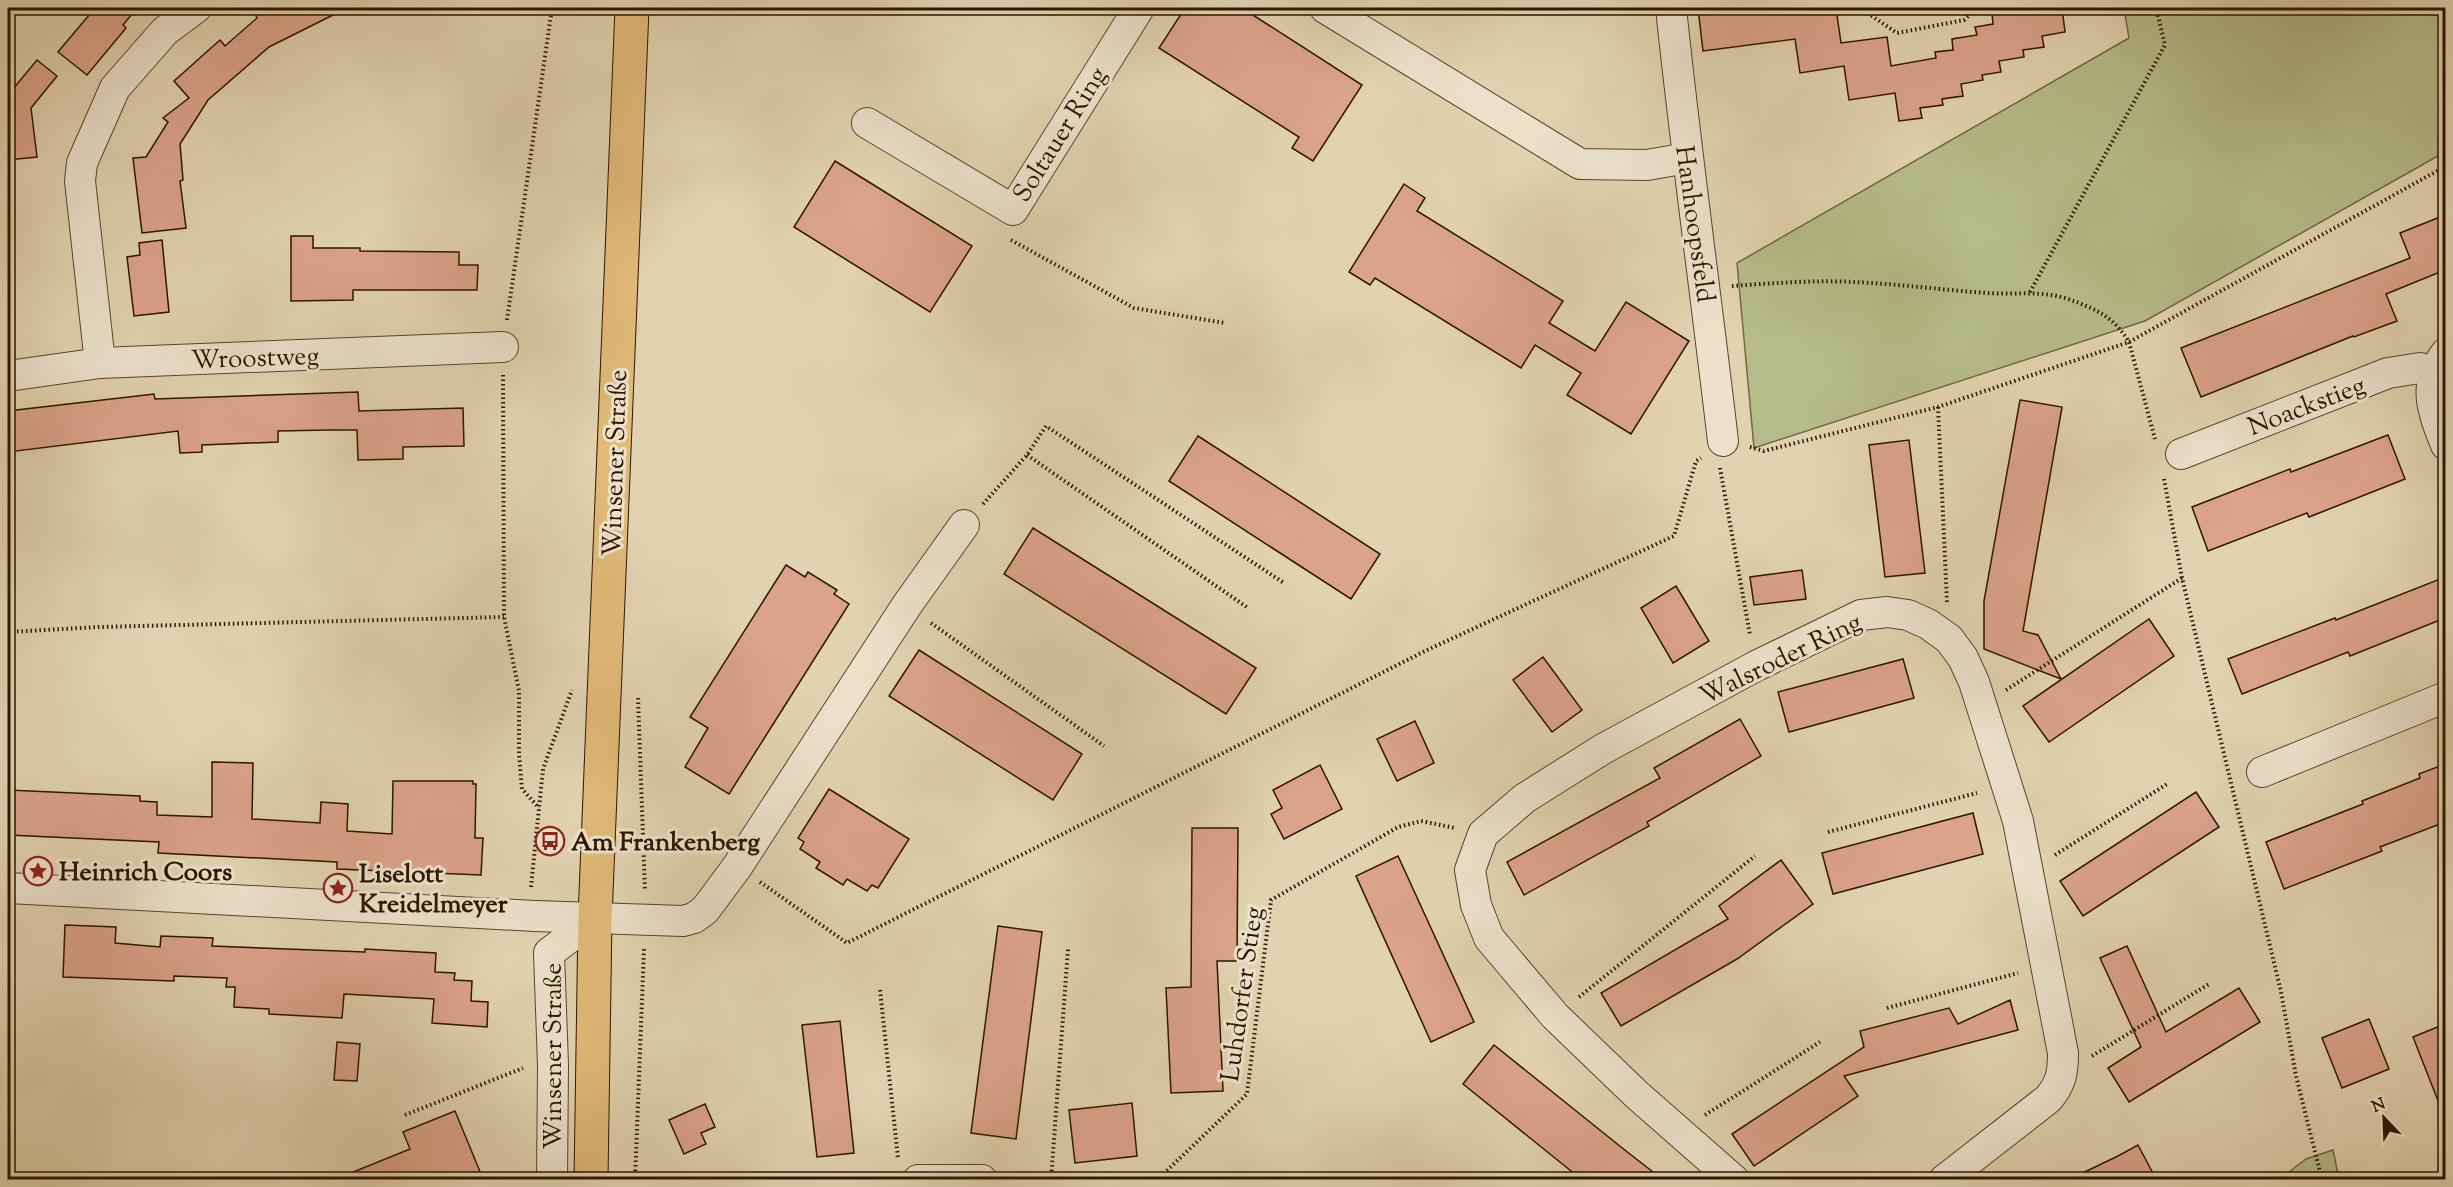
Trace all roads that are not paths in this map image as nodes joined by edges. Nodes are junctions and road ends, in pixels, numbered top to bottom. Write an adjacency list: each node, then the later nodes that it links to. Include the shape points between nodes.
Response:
1 (196, 8): 10 (street, via 165,31 115,88 82,163)
2 (632, 8): 19 (main road, Winsener Straße)
3 (1139, 8): 6 (street, Soltauer Ring, via 1013,210)
4 (1325, 8): 7 (street, via 1580,164 1647,165)
5 (1671, 8): 7 (street, Hanhoopsfeld)
6 (867, 123)
7 (1687, 158): 12 (street, Hanhoopsfeld)
8 (503, 346): 10 (street, Wroostweg)
9 (2440, 362): 13 (street, via 2430,385 2432,406); 14 (street, Noackstieg, via 2388,373)
10 (100, 363): 11 (street, Wroostweg)
11 (8, 376)
12 (1723, 441)
13 (2445, 445)
14 (2167, 456)
15 (964, 525): 19 (street, via 705,910 683,921)
16 (2445, 697): 17 (street)
17 (2262, 772)
18 (8, 888): 19 (street)
19 (595, 918): 21 (street, Winsener Straße, via 549,952); 22 (main road, Winsener Straße)
20 (909, 1174): 23 (street)
21 (552, 1179)
22 (591, 1179)
23 (982, 1179)
24 (1734, 1179): 25 (street, Walsroder Ring, via 1636,1094 1555,1016 1489,938 1476,905 1470,870 1483,834 1526,798 1602,749 1861,615 1887,612 1908,615 1949,639 1983,705 2018,821 2063,1053 2063,1075 2048,1100)
25 (1944, 1179)

